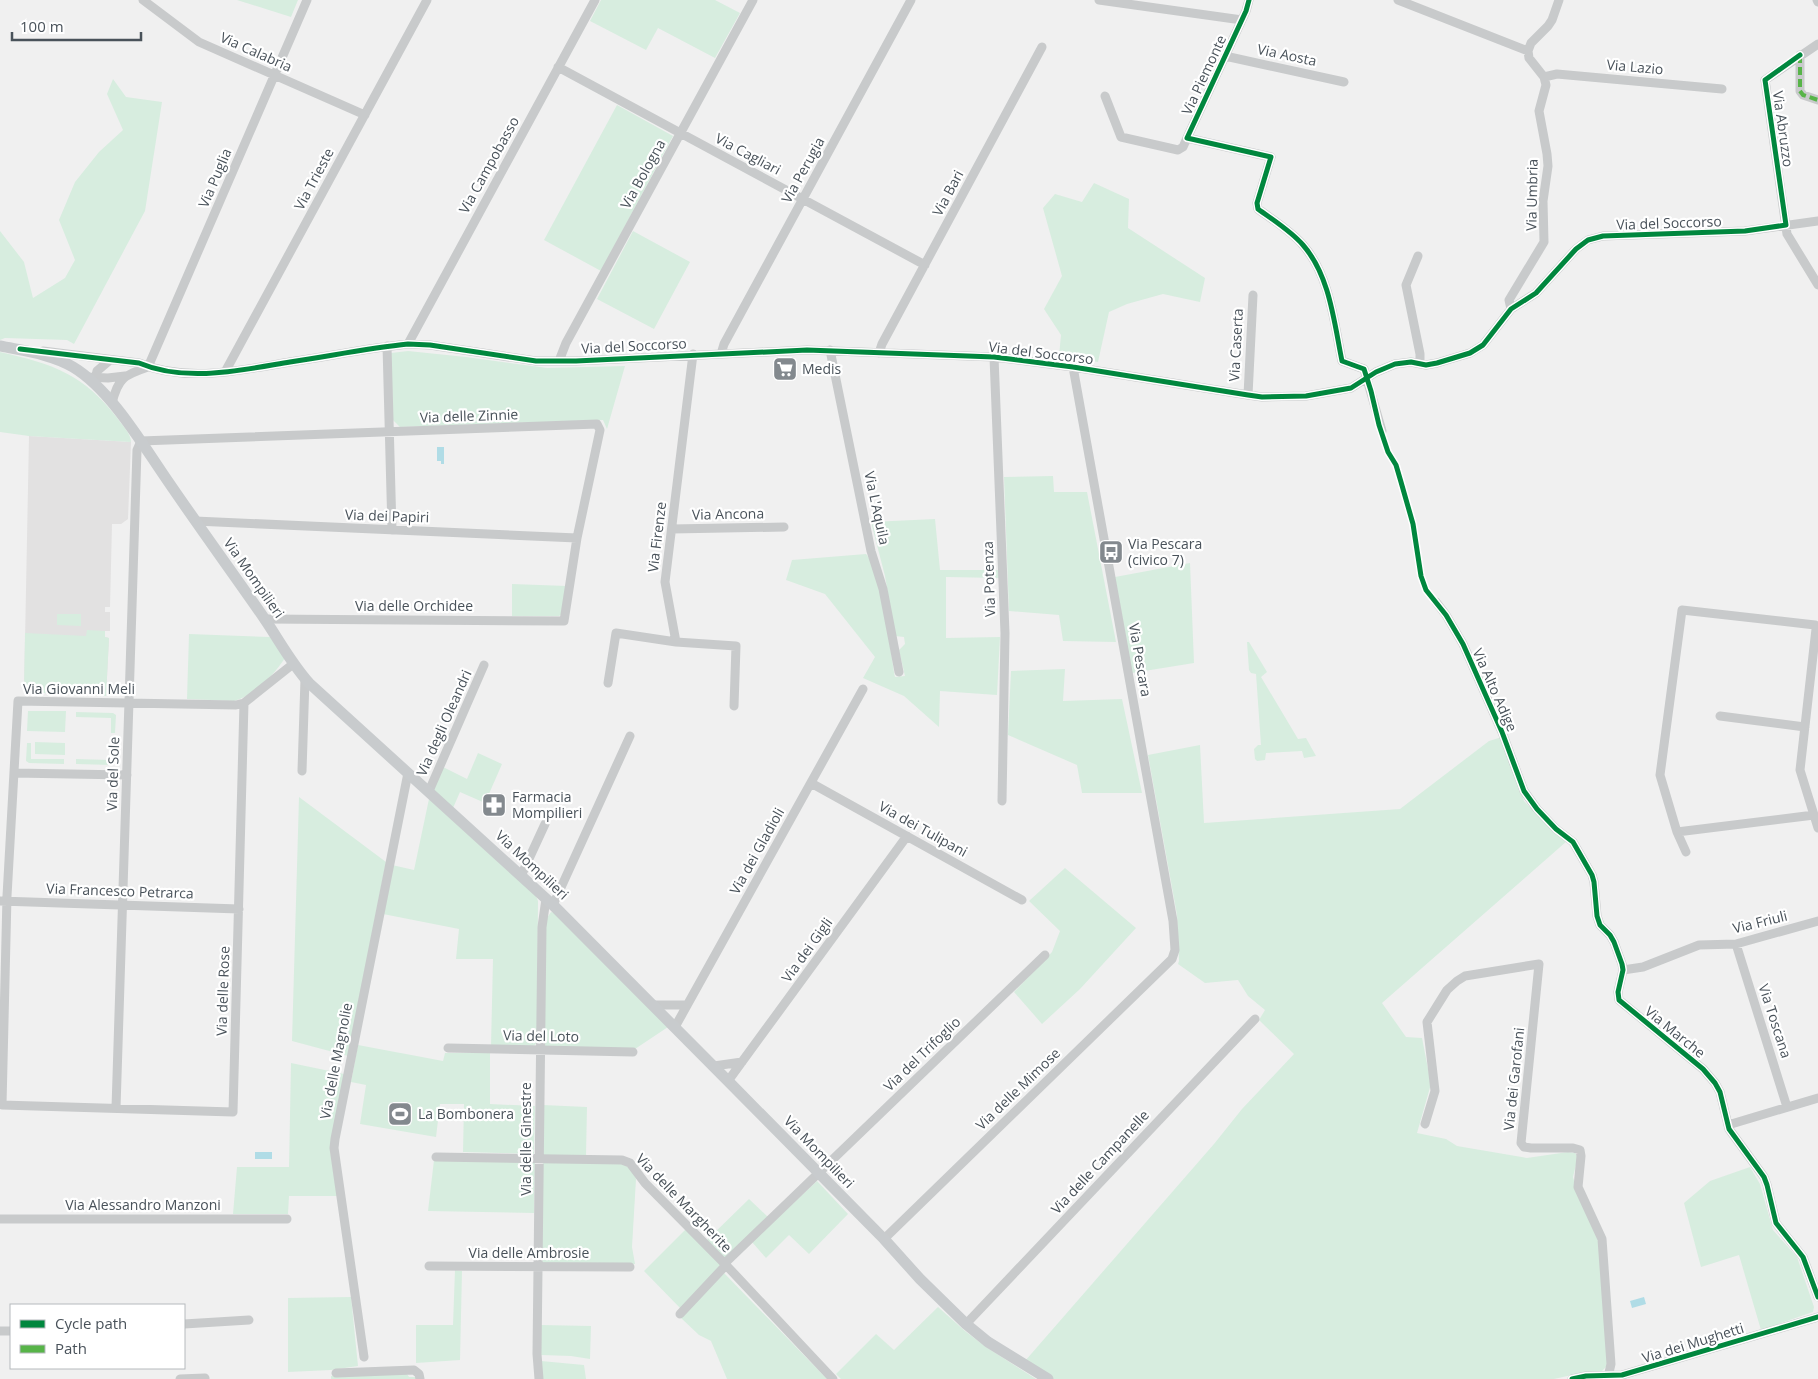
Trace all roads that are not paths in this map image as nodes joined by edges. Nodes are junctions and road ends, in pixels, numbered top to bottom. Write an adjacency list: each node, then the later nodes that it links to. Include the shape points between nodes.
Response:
1 (143, 0): 18 (street, Via Calabria, via 199,42)
2 (307, 0): 18 (street, Via Puglia)
3 (427, 0): 24 (street, Via Trieste)
4 (595, 0): 17 (street, Via Campobasso)
5 (753, 0): 25 (street, Via Bologna)
6 (911, 0): 27 (street, Via Perugia)
7 (1099, 0): 11 (street)
8 (1249, 0): 11 (street, Via Piemonte)
9 (1398, 0): 14 (street)
10 (1559, 0): 14 (street, via 1552,20 1531,43)
11 (1242, 20): 16 (street, Via Piemonte)
12 (1818, 44): 15 (street, Via Abruzzo)
13 (1042, 47): 31 (street, Via Bari)
14 (1528, 51): 19 (street, via 1529,58)
15 (1800, 55): 23 (street, via 1800,91); 29 (street, Via Abruzzo, via 1764,80)
16 (1225, 56): 20 (street, Via Aosta); 26 (street, Via Piemonte)
17 (558, 67): 25 (street, Via Cagliari); 35 (street, Via Campobasso)
18 (274, 75): 24 (street, Via Calabria); 47 (street, Via Puglia)
19 (1544, 77): 21 (street, Via Lazio, via 1558,74); 34 (street, Via Umbria, via 1546,84 1539,111 1548,166 1543,202 1544,242 1509,300)
20 (1344, 82)
21 (1722, 89)
22 (1105, 96): 26 (street, via 1121,137 1178,150)
23 (1818, 100)
24 (365, 115): 49 (street, Via Trieste)
25 (681, 133): 27 (street, Via Cagliari); 45 (street, Via Bologna)
26 (1188, 138): 52 (street, via 1271,157 1258,209 1303,245 1316,264 1325,283 1342,361 1364,369)
27 (803, 199): 31 (street, Via Cagliari); 42 (street, Via Perugia)
28 (1818, 221): 29 (street, Via del Soccorso)
29 (1786, 225): 32 (street, via 1787,234); 34 (street, Via del Soccorso, via 1745,231 1603,236 1588,240 1536,293)
30 (1418, 256): 46 (street, via 1406,285)
31 (925, 265): 40 (street, Via Bari)
32 (1818, 285)
33 (1253, 295): 53 (street, Via Caserta)
34 (1511, 309): 46 (street, Via del Soccorso, via 1479,349 1437,363)
35 (408, 344): 37 (street, Via del Soccorso); 45 (street, Via del Soccorso)
36 (0, 346): 38 (street, Via Mompilieri)
37 (387, 346): 49 (street, Via del Soccorso); 56 (street)
38 (20, 349): 44 (street, Via del Soccorso); 51 (street, Via Mompilieri, via 61,361)
39 (830, 350): 40 (street, Via del Soccorso); 42 (street, Via del Soccorso); 69 (street, Via L'Aquila)
40 (879, 353): 43 (street, Via del Soccorso)
41 (694, 354): 42 (street, Via del Soccorso); 45 (street, Via del Soccorso); 60 (street, Via Firenze)
42 (721, 354)
43 (994, 357): 48 (street, Via del Soccorso); 85 (street, Via Potenza, via 1005,633)
44 (110, 360): 47 (street, Via del Soccorso); 51 (street)
45 (559, 361)
46 (1420, 364): 52 (street, Via del Soccorso, via 1395,364)
47 (148, 367): 49 (street, Via del Soccorso, via 191,373); 50 (street)
48 (1073, 367): 53 (street, Via del Soccorso); 101 (street, Via Pescara, via 1173,920 1175,950)
49 (225, 372)
50 (126, 376): 51 (street); 54 (street, via 118,382)
51 (92, 379): 54 (street, Via Mompilieri)
52 (1367, 379): 53 (street, Via del Soccorso, via 1350,388 1306,396); 55 (street)
53 (1248, 395)
54 (112, 403): 57 (street, Via Mompilieri)
55 (1382, 431)
56 (389, 432): 57 (street, Via delle Zinnie); 61 (street); 62 (street, Via delle Zinnie, via 597,424 600,430)
57 (141, 441): 58 (street, Via Mompilieri); 73 (street, Via del Sole, via 137,450)
58 (195, 521): 61 (street, Via dei Papiri); 64 (street, Via Mompilieri)
59 (784, 527): 60 (street, Via Ancona)
60 (672, 529): 66 (street, Via Firenze, via 665,582)
61 (392, 530): 62 (street, Via dei Papiri)
62 (577, 538): 65 (street, Via delle Zinnie)
63 (1436, 602): 102 (street, Via Alto Adige, via 1462,644 1524,790 1537,810 1573,842 1592,875 1596,916 1614,942)
64 (264, 619): 65 (street, Via delle Orchidee); 67 (street, Via Mompilieri)
65 (564, 621)
66 (676, 642): 71 (street, via 616,633); 75 (street, via 736,646)
67 (293, 664): 70 (street, Via Mompilieri); 74 (street)
68 (484, 665): 84 (street, Via degli Oleandri)
69 (899, 672)
70 (305, 679): 79 (street); 80 (street, Via Mompilieri)
71 (608, 683)
72 (863, 689): 83 (street, Via dei Gladioli)
73 (129, 703): 74 (street, Via Giovanni Meli); 81 (street, Via Giovanni Meli, via 18,701); 82 (street, Via del Sole)
74 (244, 703): 97 (street, Via delle Rose)
75 (734, 706)
76 (1720, 716): 77 (street)
77 (1805, 727): 86 (street, via 1800,770); 89 (street, via 1815,625 1682,610 1660,775)
78 (630, 736): 95 (street, Via delle Ginestre)
79 (302, 771)
80 (408, 772): 84 (street, Via Mompilieri); 135 (street, Via delle Magnolie, via 334,1148)
81 (14, 773): 82 (street); 94 (street, Via Giovanni Meli)
82 (126, 775): 96 (street, Via del Sole)
83 (811, 783): 90 (street, Via dei Tulipani); 104 (street, Via dei Gladioli)
84 (428, 792): 92 (street, Via Mompilieri)
85 (1002, 801)
86 (1814, 815): 88 (street); 89 (street)
87 (545, 824): 92 (street)
88 (1818, 828)
89 (1678, 832): 91 (street)
90 (907, 836): 93 (street, Via dei Tulipani); 110 (street, Via dei Gigli)
91 (1686, 852)
92 (521, 876): 95 (street, Via Mompilieri)
93 (1022, 900)
94 (4, 901): 96 (street, Via Francesco Petrarca); 114 (street, Via Giovanni Meli)
95 (549, 902): 103 (street, Via Mompilieri); 108 (street, Via delle Ginestre, via 542,927)
96 (123, 905): 97 (street, Via Francesco Petrarca); 116 (street, Via del Sole)
97 (239, 909): 116 (street, Via delle Rose, via 233,1112)
98 (1818, 921): 99 (street, Via Friuli)
99 (1736, 944): 102 (street, Via Friuli, via 1699,945 1643,967); 115 (street, Via Toscana)
100 (1045, 955): 121 (street, Via del Trifoglio)
101 (1172, 959): 124 (street, Via delle Mimose)
102 (1623, 970): 118 (street, Via Marche, via 1619,1000 1703,1069 1720,1092)
103 (654, 1005): 104 (street); 106 (street, Via Mompilieri)
104 (687, 1005): 106 (street, Via dei Gladioli)
105 (1255, 1019): 134 (street, Via delle Campanelle)
106 (675, 1027): 111 (street, Via Mompilieri)
107 (448, 1048): 108 (street, Via del Loto)
108 (539, 1050): 109 (street, Via del Loto); 120 (street, Via delle Ginestre)
109 (633, 1052)
110 (742, 1062): 111 (street); 112 (street, Via dei Gigli)
111 (714, 1066): 112 (street, Via Mompilieri)
112 (728, 1081): 121 (street, Via Mompilieri)
113 (1818, 1098): 115 (street)
114 (2, 1105): 116 (street, Via delle Rose)
115 (1787, 1107): 118 (street)
116 (116, 1108)
117 (1425, 1124): 137 (street, Via dei Garofani, via 1435,1090 1427,1022 1447,990 1465,976 1539,964 1521,1143 1531,1148 1580,1150 1578,1187 1602,1239 1611,1364)
118 (1728, 1125): 129 (street, Via Marche, via 1764,1177 1776,1223 1803,1257)
119 (436, 1157): 120 (street, Via delle Margherite)
120 (540, 1158): 125 (street, Via delle Margherite, via 622,1160 630,1163 645,1183); 127 (street, Via delle Ginestre)
121 (819, 1173): 124 (street, Via Mompilieri); 125 (street, Via del Trifoglio)
122 (0, 1219): 123 (street, Via Alessandro Manzoni)
123 (287, 1219)
124 (884, 1239): 134 (street, Via Mompilieri)
125 (725, 1265): 130 (street, Via del Trifoglio); 142 (street, Via delle Margherite)
126 (429, 1266): 127 (street, Via delle Ambrosie)
127 (538, 1267): 128 (street, Via delle Ambrosie); 141 (street, Via delle Ginestre)
128 (630, 1267)
129 (1818, 1297)
130 (680, 1314)
131 (1818, 1317): 137 (street, Via dei Mughetti, via 1622,1376)
132 (249, 1320): 133 (street)
133 (185, 1324)
134 (966, 1324): 143 (street, Via Mompilieri, via 988,1342)
135 (364, 1357)
136 (336, 1373): 140 (street, via 414,1370)
137 (1608, 1377): 144 (street, Via dei Mughetti)
138 (180, 1379): 139 (street)
139 (205, 1379)
140 (420, 1379)
141 (539, 1379)
142 (833, 1379)
143 (1048, 1379)
144 (1572, 1379)

